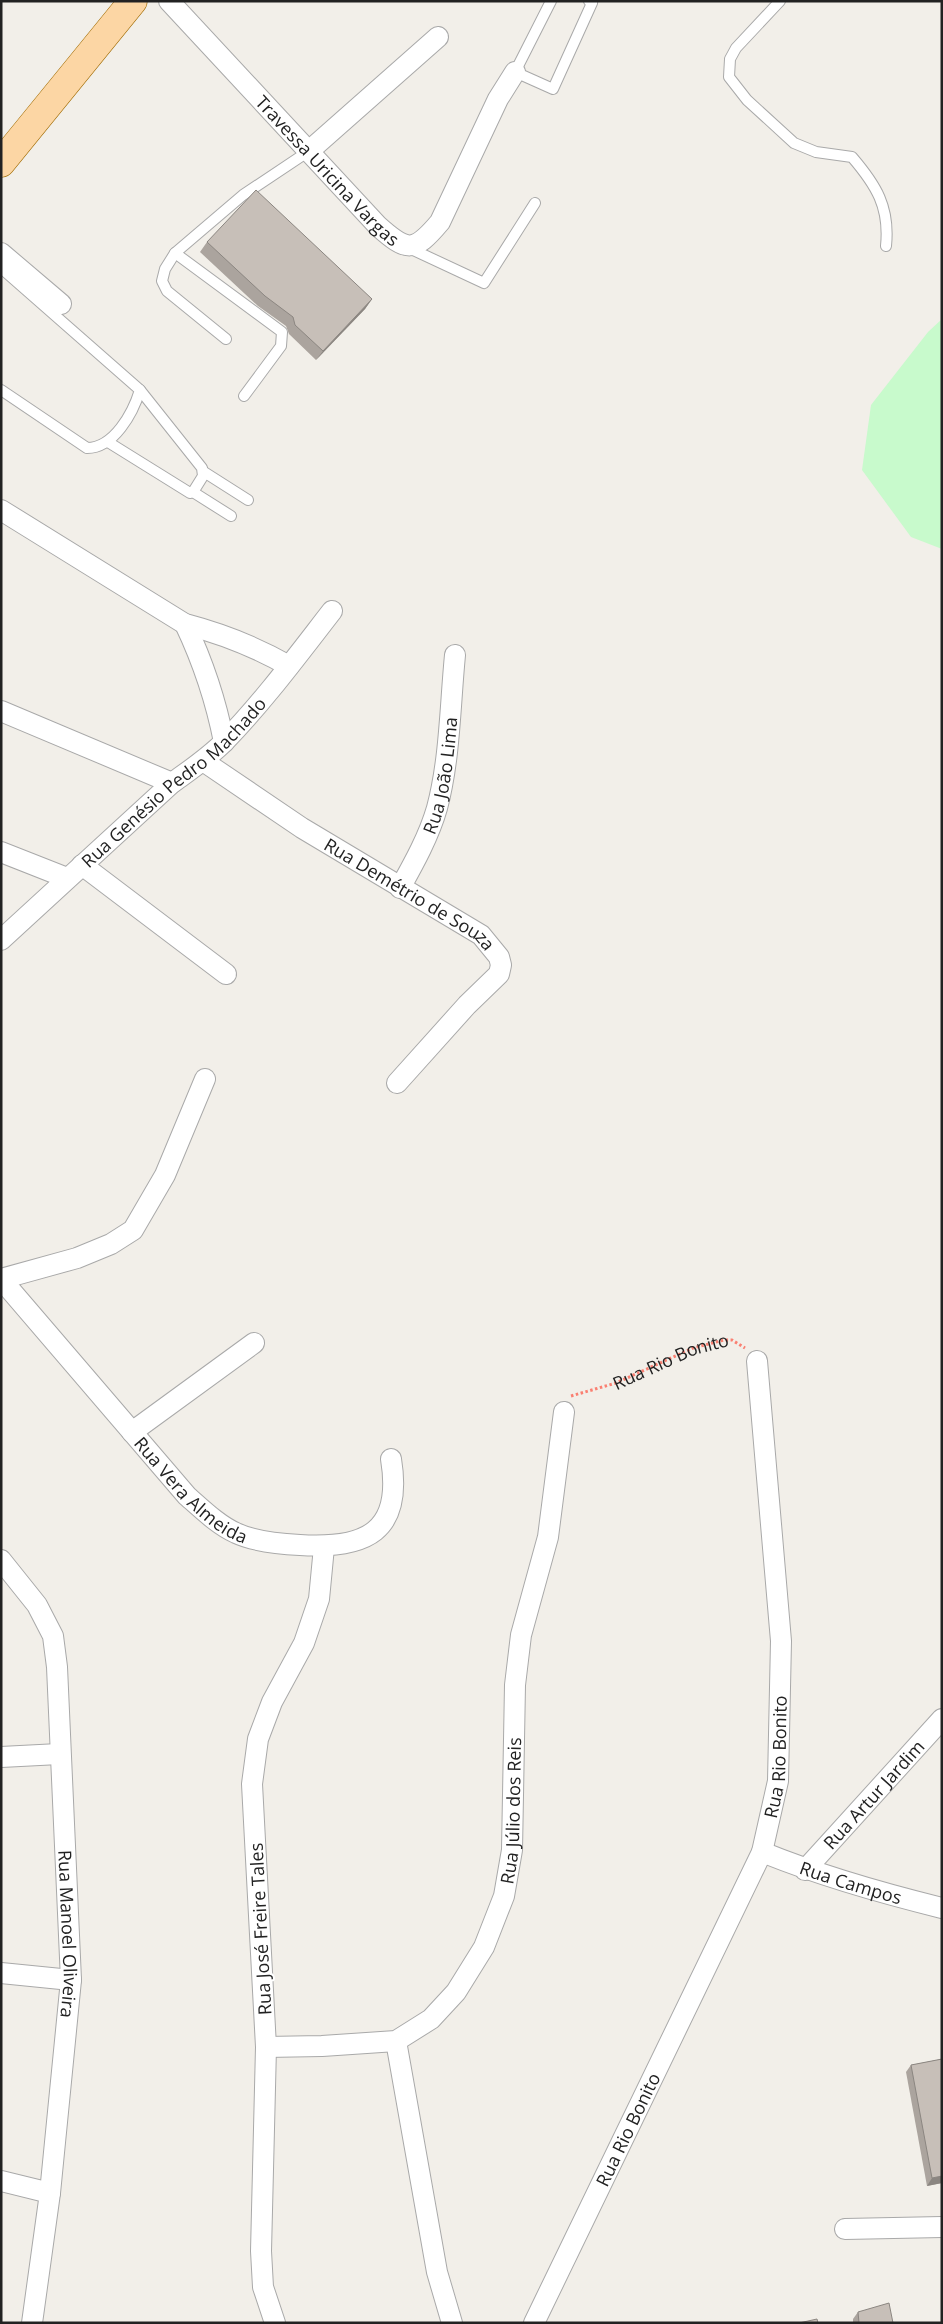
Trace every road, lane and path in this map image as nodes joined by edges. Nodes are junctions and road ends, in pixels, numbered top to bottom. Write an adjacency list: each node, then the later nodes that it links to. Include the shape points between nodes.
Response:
1 (169, 1): 8 (street, Travessa Uricina Vargas)
2 (550, 1): 7 (lane)
3 (590, 1): 7 (lane, via 592,3 553,89)
4 (780, 1): 12 (lane, via 736,48 730,59 729,77 747,100 794,143 816,152 852,157 883,204)
5 (128, 3): 9 (main road)
6 (438, 38): 8 (street)
7 (515, 72): 11 (street, Travessa Uricina Vargas, via 498,99 440,222 427,238)
8 (309, 151): 11 (street, Travessa Uricina Vargas, via 378,226 397,243); 14 (lane, via 243,195)
9 (1, 163)
10 (535, 203): 11 (lane, via 484,283)
11 (406, 246)
12 (886, 246)
13 (1, 253): 16 (street)
14 (175, 253): 17 (lane, via 162,281 167,292); 20 (lane, via 282,332 281,346)
15 (1, 268): 19 (lane)
16 (61, 304)
17 (226, 339)
18 (1, 390): 21 (lane, via 87,448)
19 (140, 390): 21 (lane, via 125,421); 22 (lane)
20 (244, 396)
21 (108, 442): 23 (lane, via 190,493)
22 (204, 472): 23 (lane); 24 (lane)
23 (194, 492): 26 (lane)
24 (248, 500)
25 (1, 510): 28 (street)
26 (232, 516)
27 (332, 611): 30 (street, Rua Genésio Pedro Machado)
28 (186, 624): 30 (street, via 220,633); 32 (street, via 210,688)
29 (455, 655): 38 (street, Rua João Lima, via 445,762 436,808)
30 (289, 666): 32 (street, Rua Genésio Pedro Machado)
31 (1, 711): 34 (street)
32 (224, 742): 33 (street, Rua Genésio Pedro Machado)
33 (203, 761): 34 (street, Rua Genésio Pedro Machado); 38 (street, Rua Demétrio de Souza, via 302,828)
34 (172, 783): 36 (street, Rua Genésio Pedro Machado)
35 (1, 852): 37 (street)
36 (82, 865): 37 (street, Rua Genésio Pedro Machado); 40 (street)
37 (67, 878): 39 (street, Rua Genésio Pedro Machado)
38 (400, 888): 42 (street, Rua Demétrio de Souza, via 481,935 494,949 501,965 499,974)
39 (1, 940)
40 (226, 974)
41 (205, 1079): 43 (street, via 165,1175 133,1230 111,1244 76,1258)
42 (397, 1083)
43 (1, 1279): 47 (street, Rua Vera Almeida)
44 (254, 1344): 47 (street)
45 (757, 1361): 46 (path, Rua Rio Bonito, via 732,1340 693,1348 616,1383 574,1395 566,1400); 54 (street, Rua Rio Bonito, via 781,1641 778,1781)
46 (564, 1412): 59 (street, Rua Júlio dos Reis, via 548,1537 521,1635 515,1686 512,1850 504,1896 484,1948 456,1992 431,2019)
47 (132, 1432): 49 (street, Rua Vera Almeida, via 187,1496 236,1533 259,1540)
48 (391, 1459): 49 (street, Rua Vera Almeida, via 393,1503 382,1525 367,1538)
49 (324, 1547): 60 (street, Rua José Freire Tales, via 319,1599 304,1643 272,1702 258,1739 253,1775)
50 (1, 1560): 52 (street, Rua Manoel Oliveira, via 37,1605 53,1636)
51 (942, 1719): 55 (street, Rua Artur Jardim)
52 (59, 1754): 53 (street); 58 (street, Rua Manoel Oliveira)
53 (1, 1757)
54 (762, 1852): 55 (street, Rua Campos); 68 (street, Rua Rio Bonito)
55 (805, 1870): 56 (street, Rua Campos)
56 (942, 1908)
57 (1, 1974): 58 (street)
58 (71, 1980): 62 (street, Rua Manoel Oliveira)
59 (396, 2040): 60 (street, Rua Júlio dos Reis); 67 (street, via 437,2272)
60 (266, 2047): 66 (street, Rua José Freire Tales, via 261,2251 263,2287)
61 (1, 2181): 62 (street)
62 (50, 2193): 65 (street, Rua Manoel Oliveira)
63 (942, 2227): 64 (street)
64 (845, 2229)
65 (32, 2323)
66 (275, 2323)
67 (452, 2323)
68 (534, 2323)

